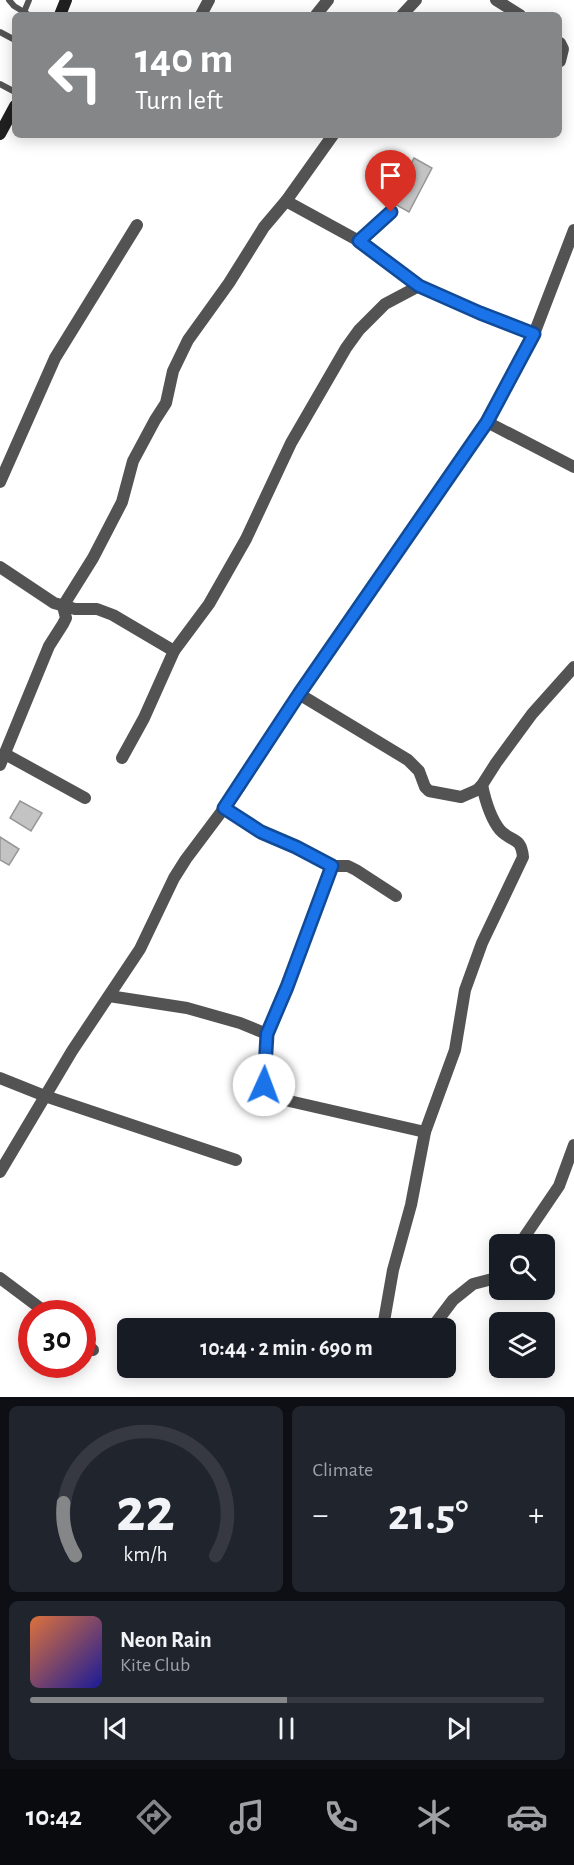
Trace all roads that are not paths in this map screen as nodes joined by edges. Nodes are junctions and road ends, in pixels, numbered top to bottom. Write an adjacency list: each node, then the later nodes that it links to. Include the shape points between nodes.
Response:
1 (9, 0): 4 (lane)
2 (416, 0): 5 (street)
3 (496, 0): 6 (street)
4 (24, 12)
5 (405, 12)
6 (515, 12)
7 (12, 112): 8 (main road)
8 (0, 134)
9 (331, 138): 10 (street)
10 (286, 201): 14 (street); 21 (street, via 188,340 173,371 166,403 133,461 122,502)
11 (391, 212): 14 (lane)
12 (137, 225): 19 (street, via 55,358)
13 (574, 230): 16 (street)
14 (359, 241): 15 (street)
15 (419, 286): 16 (street); 22 (street, via 385,304 346,348 291,443 246,539 209,604)
16 (534, 334): 17 (street)
17 (487, 422): 18 (street); 24 (street)
18 (574, 467)
19 (0, 482)
20 (0, 567): 21 (street, via 40,596)
21 (63, 606): 22 (street, via 114,615); 26 (street, via 66,618 49,646)
22 (174, 651): 25 (street)
23 (574, 667): 27 (street, via 532,714)
24 (299, 694): 27 (street, via 408,760 429,790 461,797); 29 (street)
25 (122, 758)
26 (3, 759): 28 (street)
27 (483, 785): 36 (street, via 498,827 520,844 524,857 476,957 462,1002 455,1050)
28 (85, 798)
29 (224, 808): 30 (street, via 261,832); 32 (street, via 174,878 140,949)
30 (332, 866): 31 (street, via 348,866); 33 (street)
31 (396, 896)
32 (110, 996): 33 (street, via 187,1008); 35 (street)
33 (267, 1034): 36 (street, via 266,1093)
34 (0, 1078): 35 (street)
35 (45, 1096): 38 (street); 39 (street)
36 (425, 1132): 44 (street)
37 (574, 1145): 40 (street, via 559,1186)
38 (236, 1160)
39 (0, 1172)
40 (526, 1234)
41 (0, 1278): 43 (street)
42 (489, 1280): 45 (street, via 473,1284)
43 (29, 1300)
44 (385, 1318)
45 (439, 1318)

